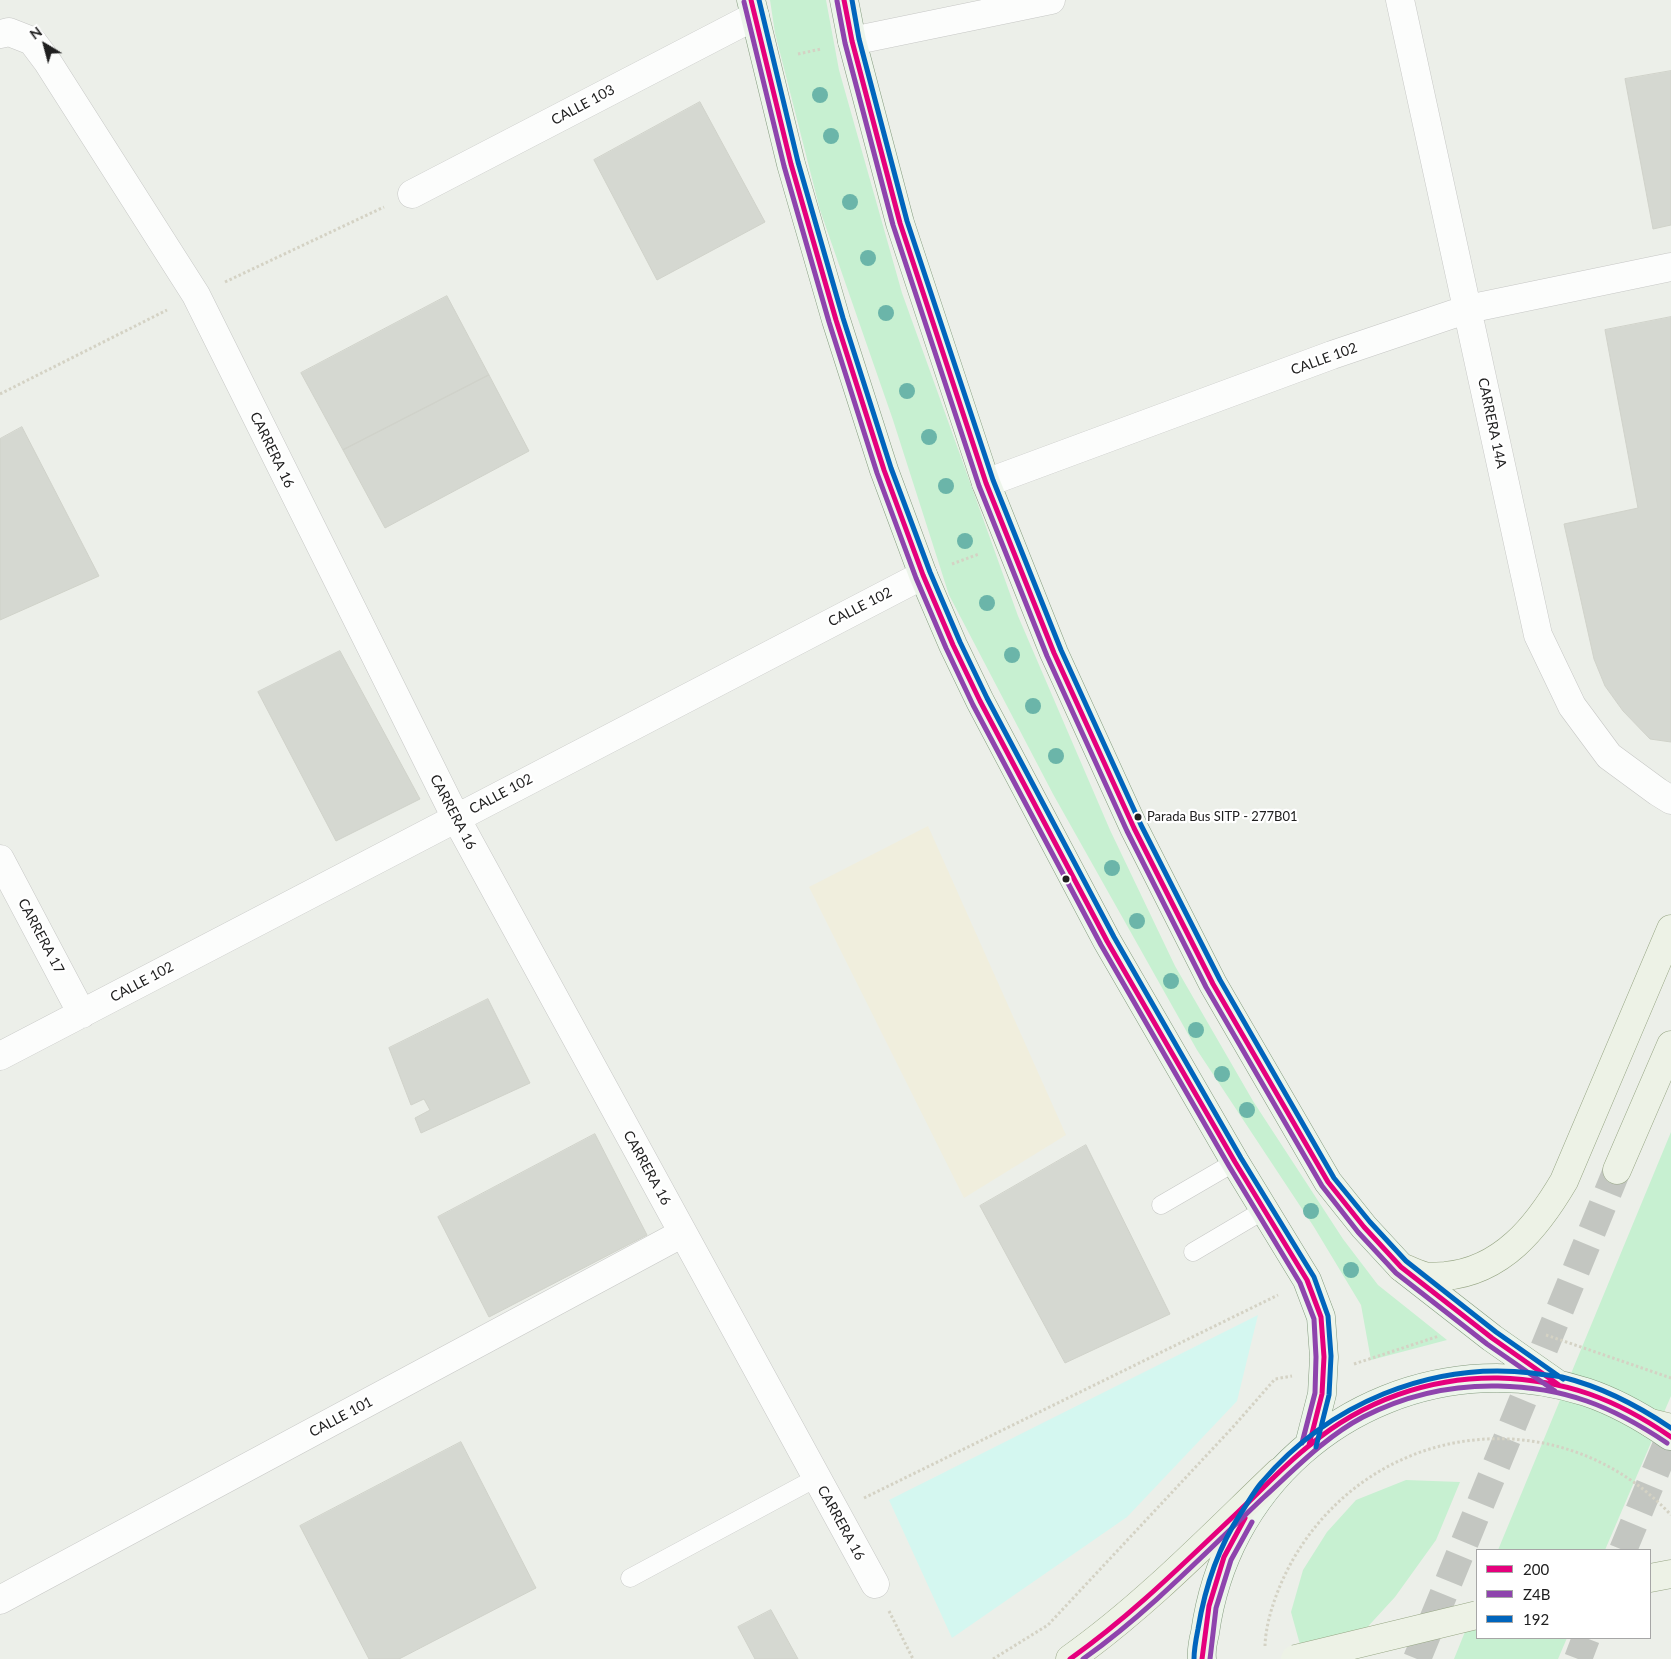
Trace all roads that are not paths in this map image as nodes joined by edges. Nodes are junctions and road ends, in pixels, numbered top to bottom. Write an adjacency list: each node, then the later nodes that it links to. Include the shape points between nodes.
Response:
1 (844, 0): 6 (main road)
2 (1051, 0): 6 (street)
3 (1400, 0): 9 (street, CARRERA 14A)
4 (753, 8): 7 (street, CALLE 103); 11 (main road, via 791,164 836,320 884,470)
5 (0, 34): 13 (street, CARRERA 16, via 9,32 32,41 196,295)
6 (852, 41): 10 (main road, via 900,223)
7 (412, 194)
8 (1671, 267): 9 (street, CALLE 102)
9 (1468, 310): 10 (street, CALLE 102, via 1332,355); 12 (street, CARRERA 14A, via 1538,635 1572,706 1609,756)
10 (986, 483): 25 (main road, via 1054,653 1134,828 1213,984 1328,1182)
11 (923, 575): 13 (street, CALLE 102); 19 (main road, via 980,701 1102,932)
12 (1671, 800)
13 (456, 818): 16 (street, CALLE 102); 23 (street, CARRERA 16)
14 (0, 859): 16 (street, CARRERA 17)
15 (1671, 929): 25 (main road, via 1564,1181 1527,1234 1508,1252 1487,1265 1458,1274 1429,1277)
16 (82, 1014): 18 (street, CALLE 102)
17 (1671, 1045): 20 (main road)
18 (0, 1056)
19 (1235, 1162): 21 (lane); 22 (main road)
20 (1617, 1170)
21 (1161, 1205)
22 (1264, 1210): 24 (lane); 28 (main road, via 1308,1280 1321,1317 1322,1394)
23 (683, 1234): 30 (street, CARRERA 16); 35 (street, CALLE 101)
24 (1193, 1252)
25 (1400, 1267): 26 (main road)
26 (1559, 1385): 27 (main road, via 1612,1402); 28 (main road, via 1491,1378 1422,1387 1360,1411)
27 (1664, 1429)
28 (1309, 1444): 29 (main road)
29 (1279, 1472): 37 (main road, via 1156,1589 1101,1637); 38 (main road, via 1248,1512 1224,1557 1208,1606)
30 (816, 1478): 32 (lane); 34 (street, CARRERA 16)
31 (1671, 1574): 33 (main road)
32 (630, 1578)
33 (1651, 1578)
34 (874, 1584)
35 (0, 1600)
36 (1476, 1615): 39 (main road, bridge)
37 (1070, 1659)
38 (1202, 1659)
39 (1295, 1659)

